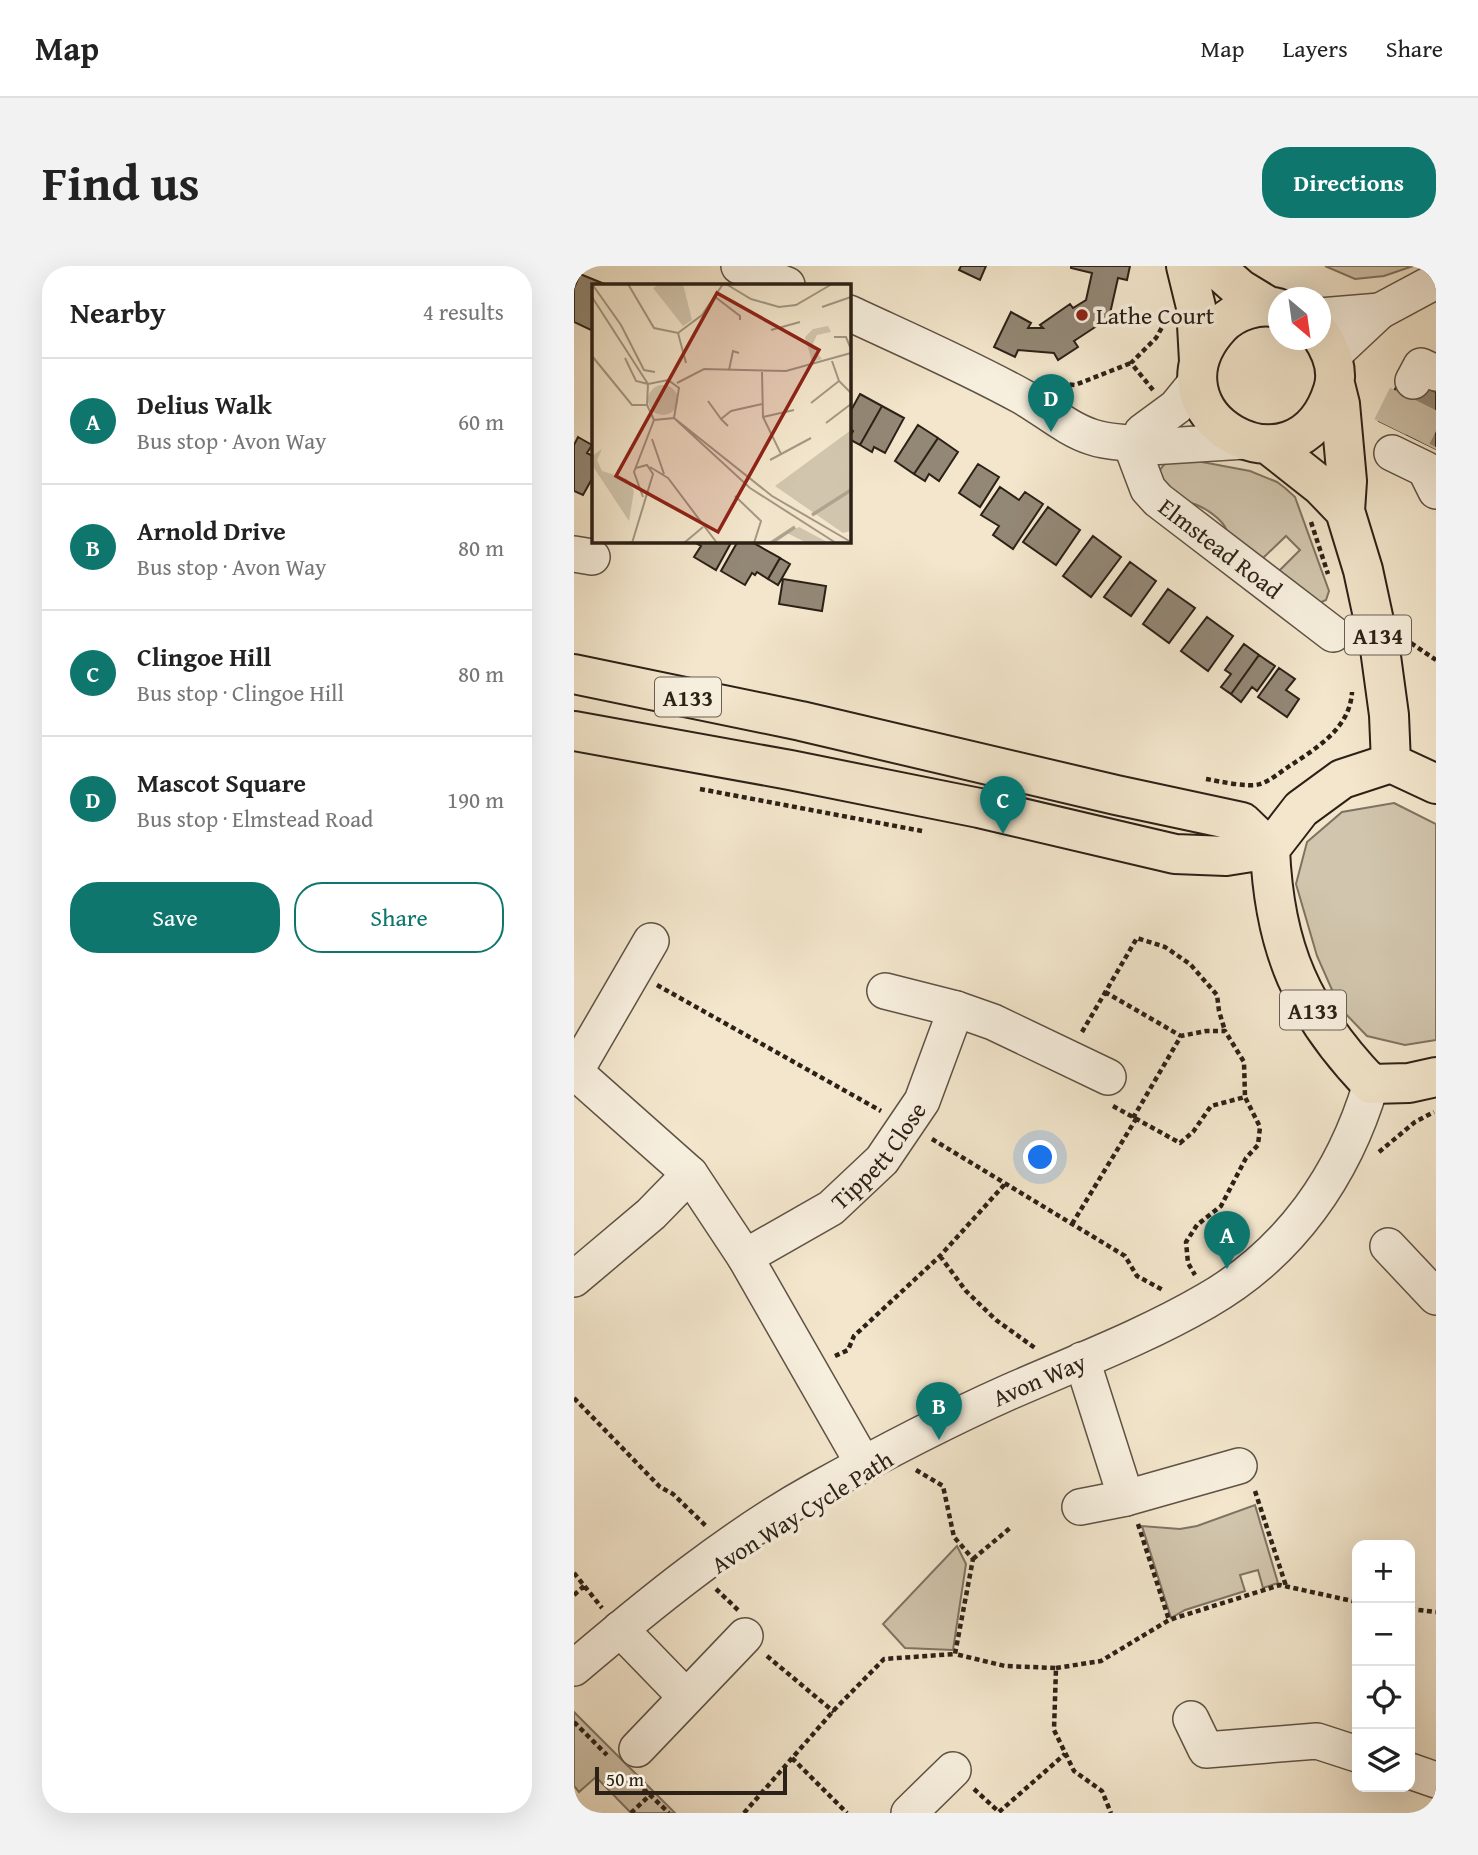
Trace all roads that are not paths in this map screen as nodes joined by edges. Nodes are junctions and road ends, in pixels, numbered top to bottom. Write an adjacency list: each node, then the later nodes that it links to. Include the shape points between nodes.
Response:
1 (739, 266): 5 (street)
2 (1186, 266): 12 (main road, A134, via 1196,307)
3 (1214, 266): 6 (main road, via 1240,289)
4 (1436, 281): 8 (street)
5 (784, 284)
6 (1268, 304)
7 (1268, 308): 12 (main road, via 1238,313 1223,323 1207,341)
8 (1380, 311): 10 (street); 11 (street)
9 (850, 313): 13 (street, via 967,368 1091,437)
10 (1331, 315)
11 (1329, 358): 14 (main road, via 1327,408 1315,424 1295,438); 15 (main road, A134, via 1340,404)
12 (1198, 370): 13 (street, via 1176,407); 14 (main road, A134, via 1203,404 1211,418 1220,427)
13 (1134, 443): 14 (street, via 1150,447); 16 (street, Elmstead Road, via 1149,489 1158,500)
14 (1257, 443): 15 (main road, A134, via 1321,486)
15 (1345, 511): 19 (main road, A134, via 1366,579 1380,649 1390,715)
16 (1333, 634)
17 (574, 674): 21 (main road, A133, via 1242,822)
18 (574, 732): 21 (main road, A133, via 966,805 1175,854 1226,856)
19 (1391, 763): 20 (main road); 21 (main road, via 1342,779 1301,809)
20 (1436, 784)
21 (1270, 849): 28 (main road, A133, via 1271,887 1288,960 1322,1027)
22 (651, 941): 25 (street)
23 (885, 991): 24 (street)
24 (956, 1009): 26 (street); 31 (street, Tippett Close, via 922,1101 882,1160 831,1208)
25 (575, 1072): 29 (street)
26 (1108, 1077)
27 (1436, 1077): 28 (main road)
28 (1371, 1084): 34 (street, Avon Way, via 1361,1118 1332,1179 1279,1245 1207,1301)
29 (690, 1174): 31 (street); 32 (street)
30 (1388, 1246): 33 (street)
31 (745, 1257): 35 (street)
32 (574, 1279)
33 (1436, 1297)
34 (1082, 1360): 35 (street, Avon Way); 37 (street)
35 (864, 1465): 39 (street, Avon Way, via 732,1544)
36 (1239, 1466): 37 (street)
37 (1128, 1498): 38 (street)
38 (1080, 1507)
39 (620, 1629): 41 (street, Avon Way); 42 (street)
40 (745, 1636): 42 (street)
41 (574, 1668)
42 (686, 1697): 44 (street)
43 (1191, 1719): 45 (street, via 1206,1750 1317,1741)
44 (637, 1749)
45 (1352, 1752)
46 (953, 1770): 49 (street)
47 (1415, 1773): 48 (street)
48 (1436, 1780)
49 (909, 1813)

